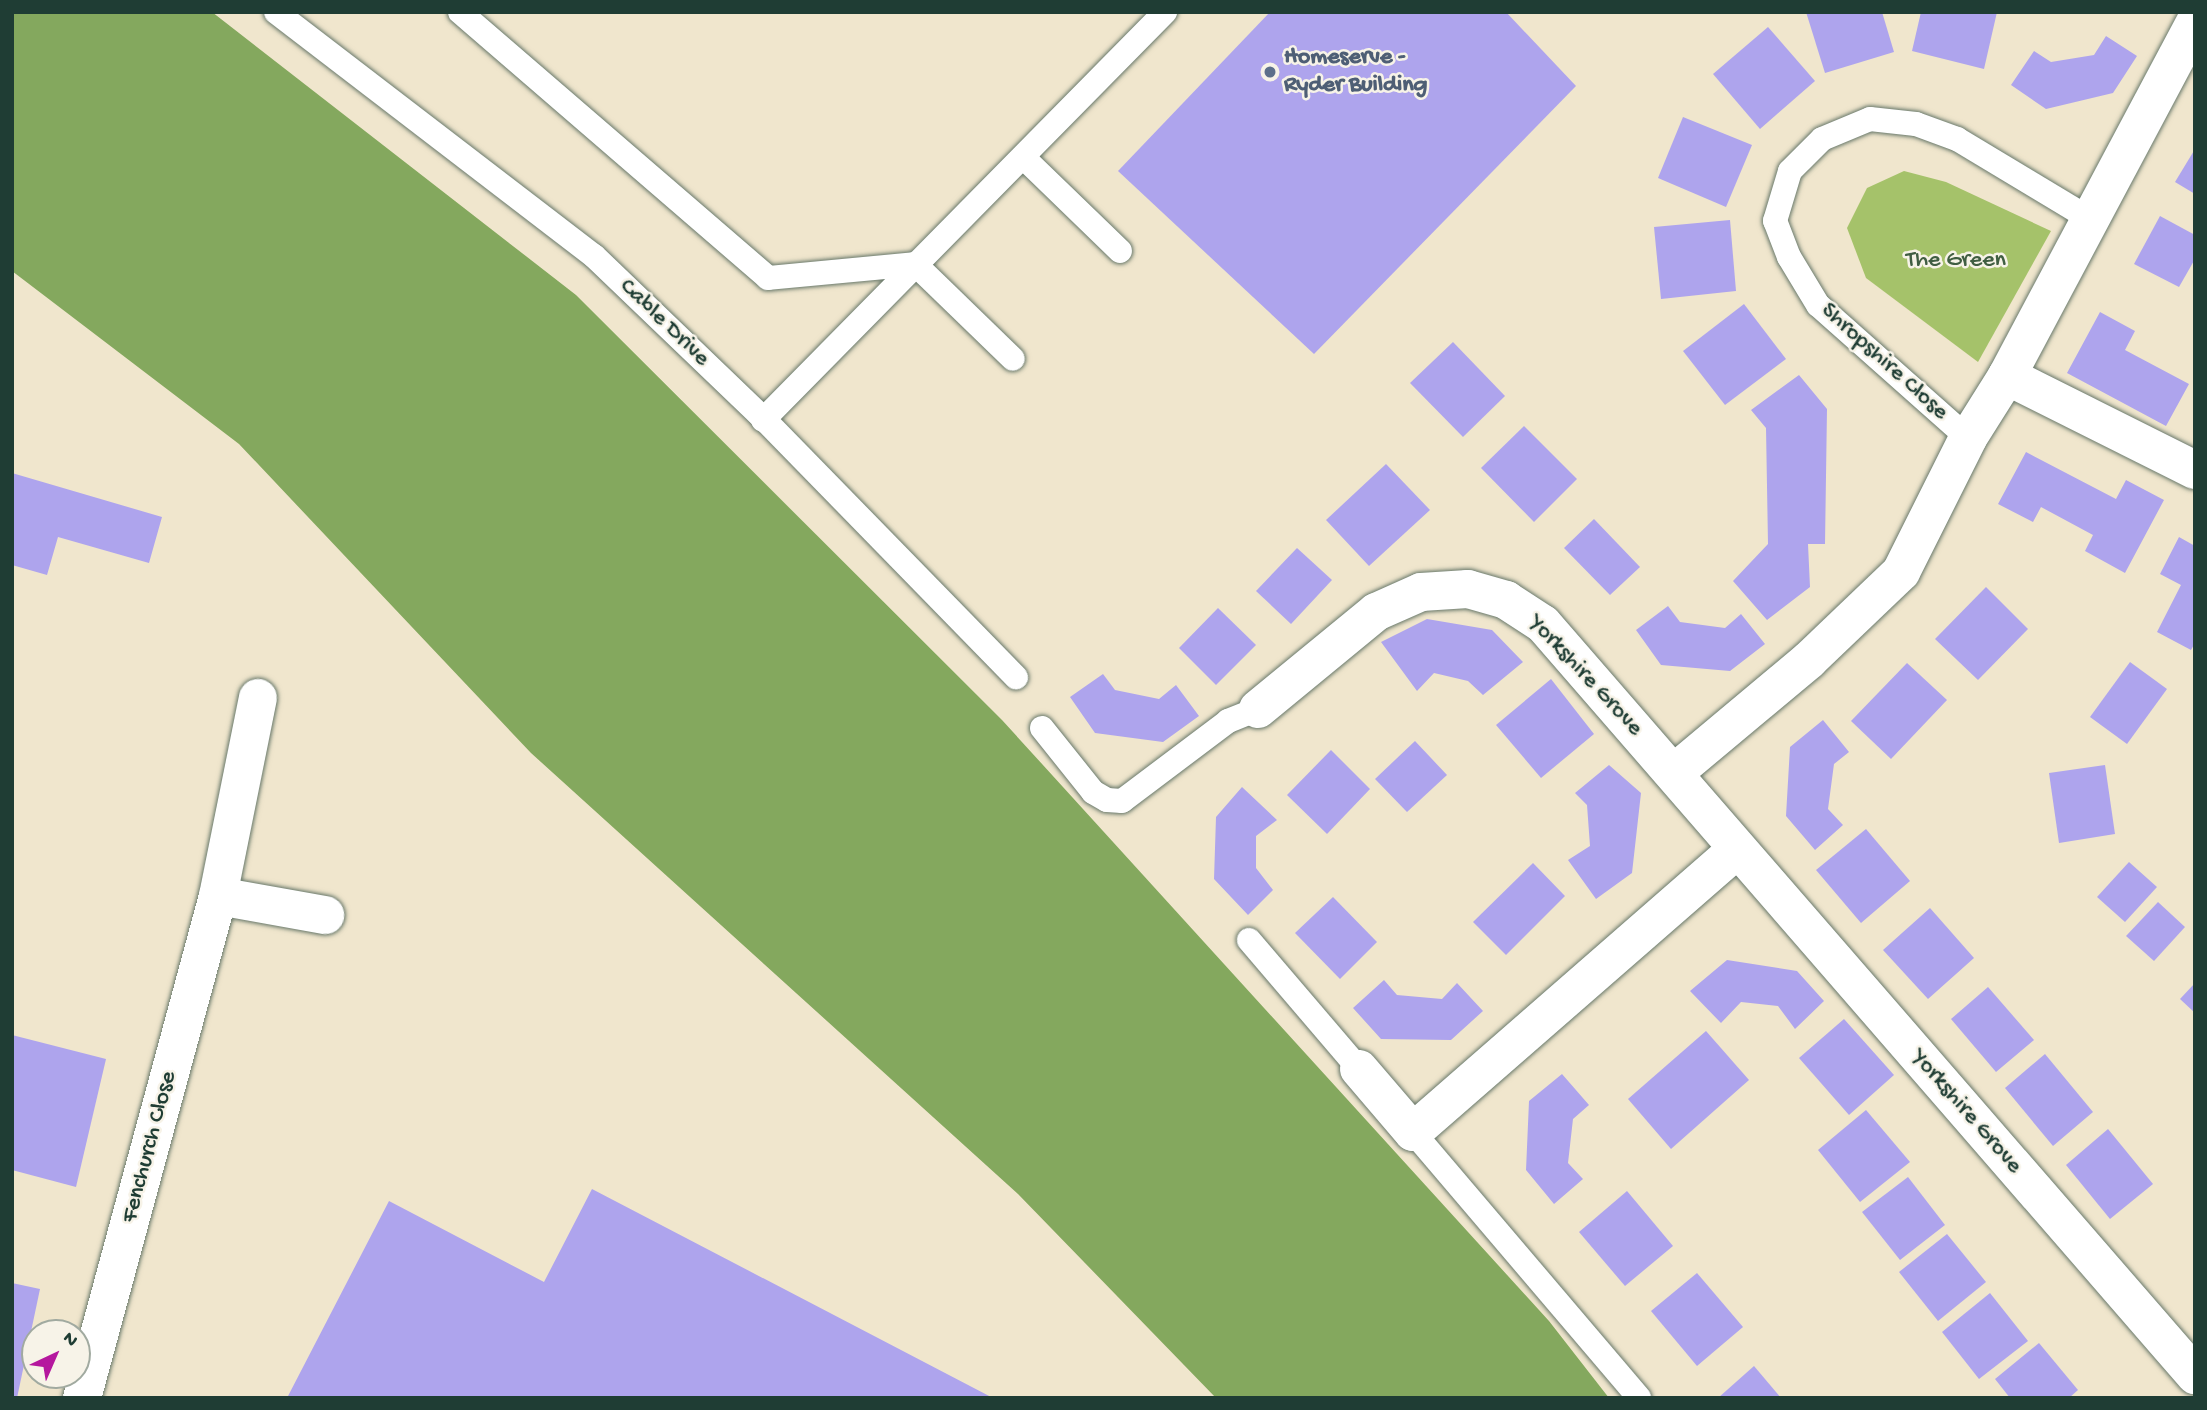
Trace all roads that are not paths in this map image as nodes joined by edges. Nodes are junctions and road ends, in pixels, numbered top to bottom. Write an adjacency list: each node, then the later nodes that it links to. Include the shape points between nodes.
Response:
1 (275, 12): 12 (lane, Cable Drive, via 594,256)
2 (460, 12): 9 (lane, via 768,278)
3 (1165, 12): 6 (lane)
4 (2195, 22): 5 (street, Shropshire Close)
5 (2184, 70): 7 (street, Shropshire Close)
6 (1023, 157): 8 (lane); 9 (lane)
7 (2090, 219): 11 (street, Shropshire Close); 13 (lane, Shropshire Close, via 1957,139 1916,124 1870,119 1822,139 1790,171 1775,221 1789,257 1818,304)
8 (1120, 251)
9 (915, 264): 10 (lane); 12 (lane)
10 (1013, 359)
11 (2007, 376): 13 (street, Shropshire Close); 14 (street)
12 (764, 419): 15 (lane, Cable Drive)
13 (1968, 438): 19 (street, Shropshire Close, via 1901,572 1809,660)
14 (2195, 470)
15 (1016, 677)
16 (258, 698): 21 (street, Fenchurch Close)
17 (1258, 709): 18 (lane, via 1228,721 1122,801 1093,792); 19 (street, Yorkshire Grove, via 1377,612 1421,592 1468,589 1506,600 1543,624)
18 (1042, 729)
19 (1674, 773): 20 (street, Yorkshire Grove)
20 (1737, 849): 25 (street); 26 (street, Yorkshire Grove)
21 (218, 896): 22 (street); 27 (street, Fenchurch Close)
22 (325, 915)
23 (1249, 940): 24 (lane)
24 (1359, 1069): 25 (street)
25 (1413, 1132): 28 (lane)
26 (2195, 1375)
27 (82, 1398)
28 (1639, 1398)

